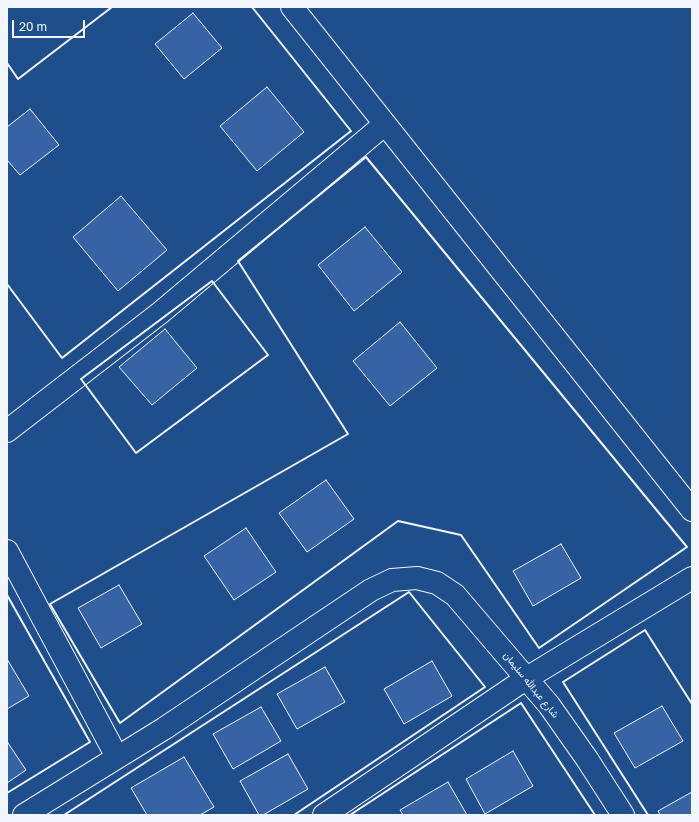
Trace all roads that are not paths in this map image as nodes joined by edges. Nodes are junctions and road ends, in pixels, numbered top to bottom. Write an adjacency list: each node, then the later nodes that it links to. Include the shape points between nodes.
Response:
1 (292, 7): 2 (street)
2 (385, 124): 3 (street, via 160,313); 4 (street)
3 (7, 431)
4 (692, 510)
5 (7, 551): 8 (street)
6 (692, 578): 7 (street)
7 (527, 678): 8 (street, شارع عبدالله سليمان, via 455,595 437,583 417,578 392,580 371,590 165,728); 10 (street); 11 (street, شارع عبدالله سليمان, via 568,731)
8 (117, 757): 9 (street, شارع عبدالله سليمان)
9 (24, 815)
10 (324, 815)
11 (623, 815)

